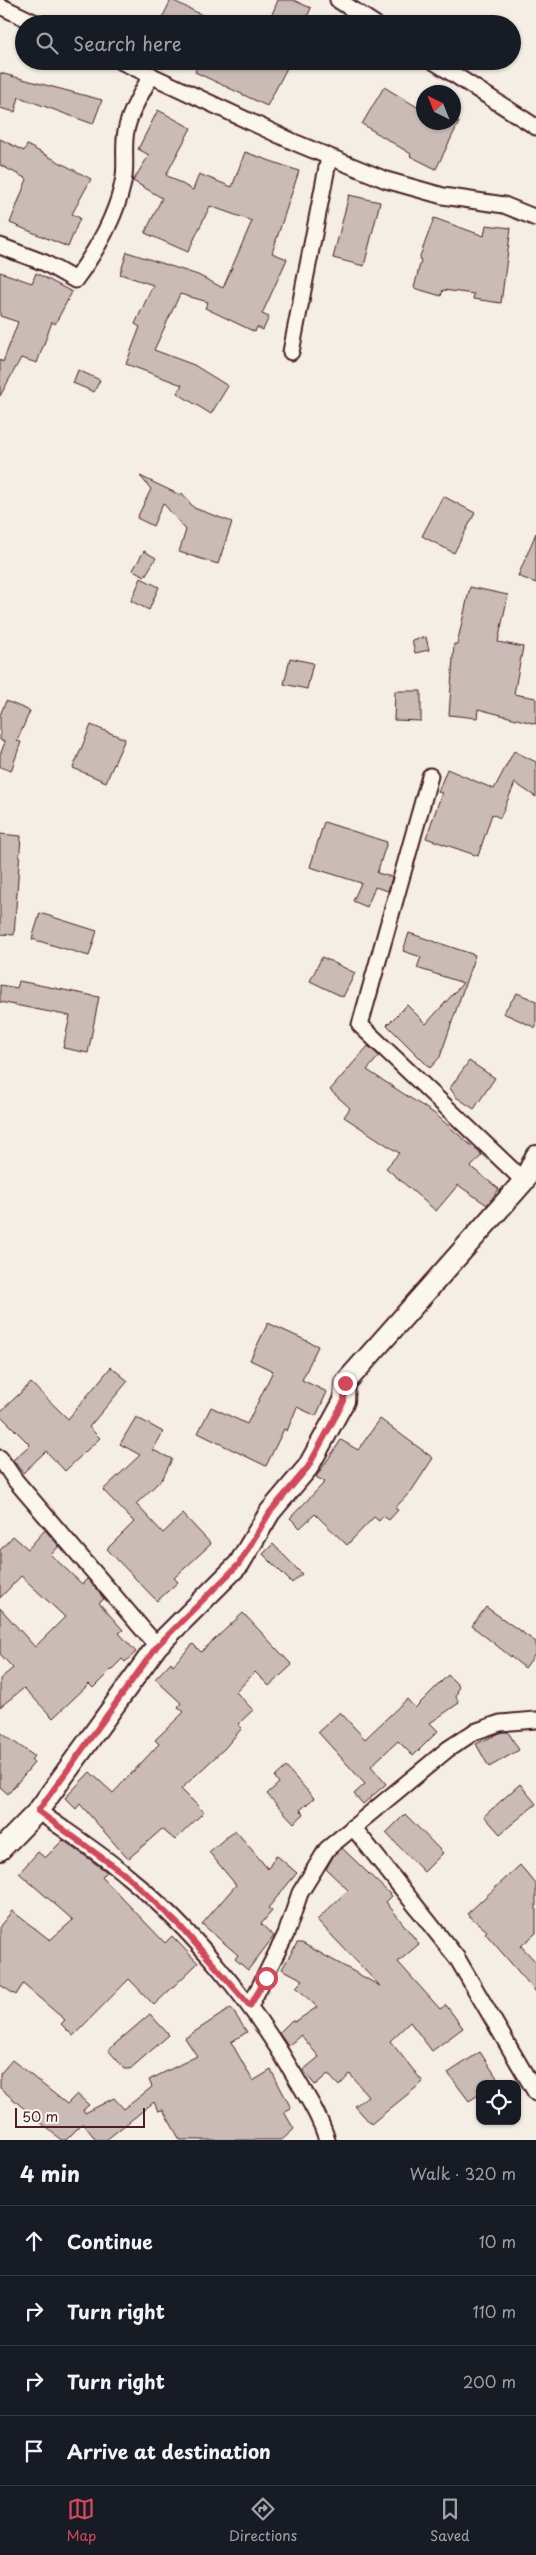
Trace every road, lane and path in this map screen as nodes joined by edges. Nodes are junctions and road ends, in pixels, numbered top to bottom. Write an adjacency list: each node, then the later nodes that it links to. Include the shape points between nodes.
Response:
1 (338, 0): 4 (street)
2 (0, 6): 3 (street)
3 (19, 15)
4 (361, 15)
5 (139, 70): 7 (street)
6 (447, 70): 8 (street)
7 (151, 76): 9 (street); 11 (street, via 126,132 121,194 105,232 76,280 45,263)
8 (536, 127)
9 (329, 157): 10 (street, via 386,180 443,196 504,205); 12 (street)
10 (536, 218)
11 (0, 246)
12 (291, 352)
13 (430, 776): 15 (street, via 360,1025)
14 (536, 1156): 15 (street)
15 (524, 1181): 17 (street, via 345,1383 344,1401 308,1467 270,1512 239,1564)
16 (0, 1458): 17 (street, via 15,1480)
17 (157, 1646): 19 (street)
18 (536, 1720): 20 (street, via 500,1723 474,1732 448,1749)
19 (38, 1811): 21 (street); 22 (street, via 127,1876 180,1926)
20 (353, 1827): 22 (street, via 327,1849 312,1872 300,1893 266,1978); 23 (street, via 457,1958)
21 (0, 1850)
22 (250, 2006): 25 (street, via 318,2115)
23 (532, 2076): 24 (street)
24 (536, 2092)
25 (327, 2140)

